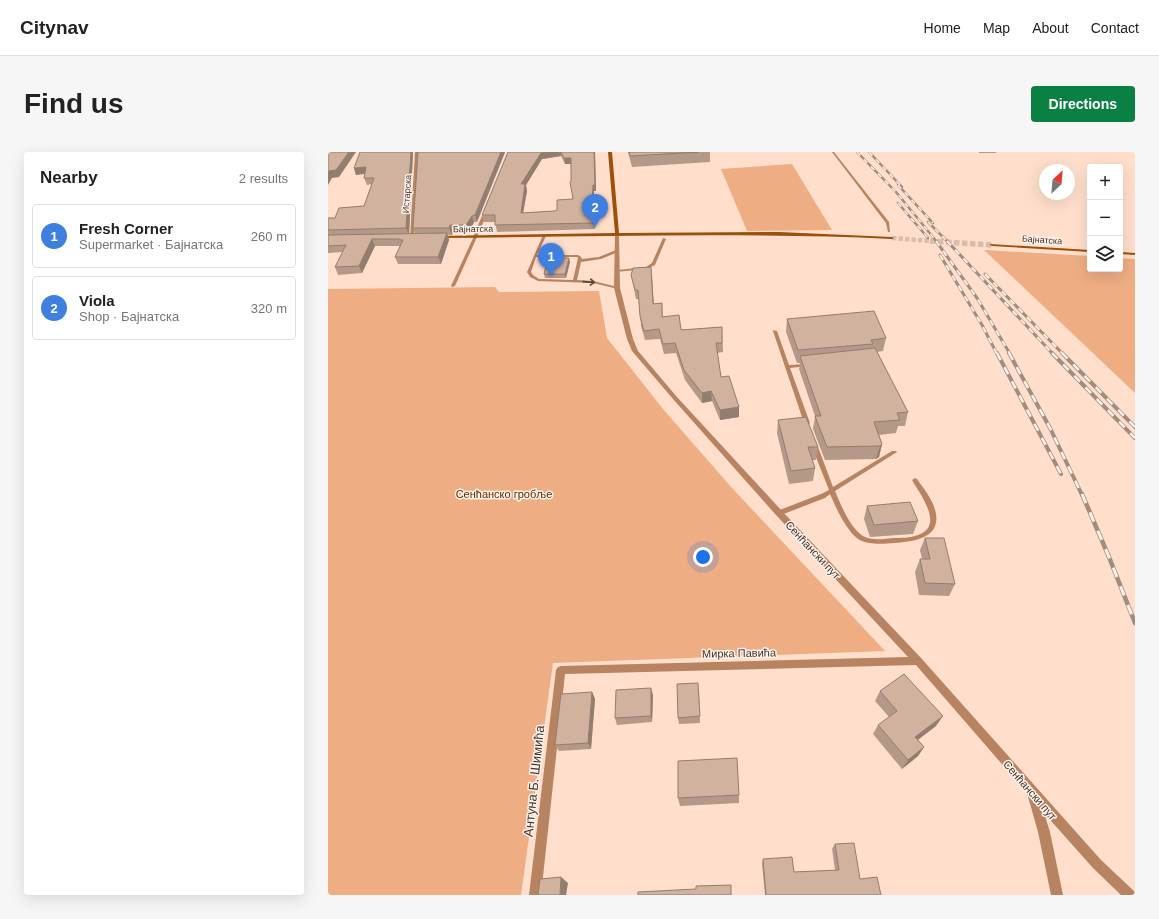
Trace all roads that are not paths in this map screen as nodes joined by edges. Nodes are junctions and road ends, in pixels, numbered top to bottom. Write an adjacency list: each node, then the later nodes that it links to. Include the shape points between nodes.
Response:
1 (417, 152): 10 (street, Истарска)
2 (610, 152): 6 (main road, Сенћански пут)
3 (833, 152): 5 (lane, via 888,223)
4 (490, 200): 8 (street)
5 (889, 231)
6 (617, 234): 7 (main road, Бајнатска); 13 (main road, Бајнатска); 16 (street, Сенћански пут)
7 (544, 236): 8 (main road, Бајнатска); 20 (lane)
8 (475, 237): 12 (main road, Бајнатска); 24 (lane)
9 (406, 238): 10 (main road)
10 (412, 238): 11 (main road)
11 (419, 238)
12 (434, 238)
13 (892, 238)
14 (664, 239): 22 (lane, via 654,264 647,268)
15 (992, 245): 17 (main road, Бајнатска)
16 (617, 250): 21 (lane, via 600,258); 22 (street, Сенћански пут)
17 (1087, 251)
18 (1123, 253): 19 (main road)
19 (1135, 254)
20 (535, 256): 21 (lane, via 575,256 579,257); 23 (lane, via 529,272 534,279)
21 (579, 261): 23 (lane)
22 (617, 271): 25 (street, Сенћански пут)
23 (575, 281): 25 (lane, one-way to 25, via 598,282)
24 (453, 286)
25 (617, 288): 34 (street, Сенћански пут, via 635,351 674,398)
26 (775, 331): 28 (lane)
27 (811, 365): 28 (lane)
28 (787, 367): 29 (lane)
29 (809, 430)
30 (814, 444): 33 (lane)
31 (894, 452): 33 (lane)
32 (915, 480): 33 (lane, via 933,512 934,519 932,527 919,537 879,542 860,538 844,517)
33 (833, 491): 34 (lane)
34 (779, 513): 35 (street, Сенћански пут)
35 (918, 661): 36 (street, Мирка Павића); 37 (street, Сенћански пут)
36 (560, 670): 38 (street, Антуна Б. Шимића)
37 (1031, 791): 39 (street, via 1044,832); 40 (street, Сенћански пут, via 1097,864)
38 (535, 895)
39 (1057, 895)
40 (1130, 895)

